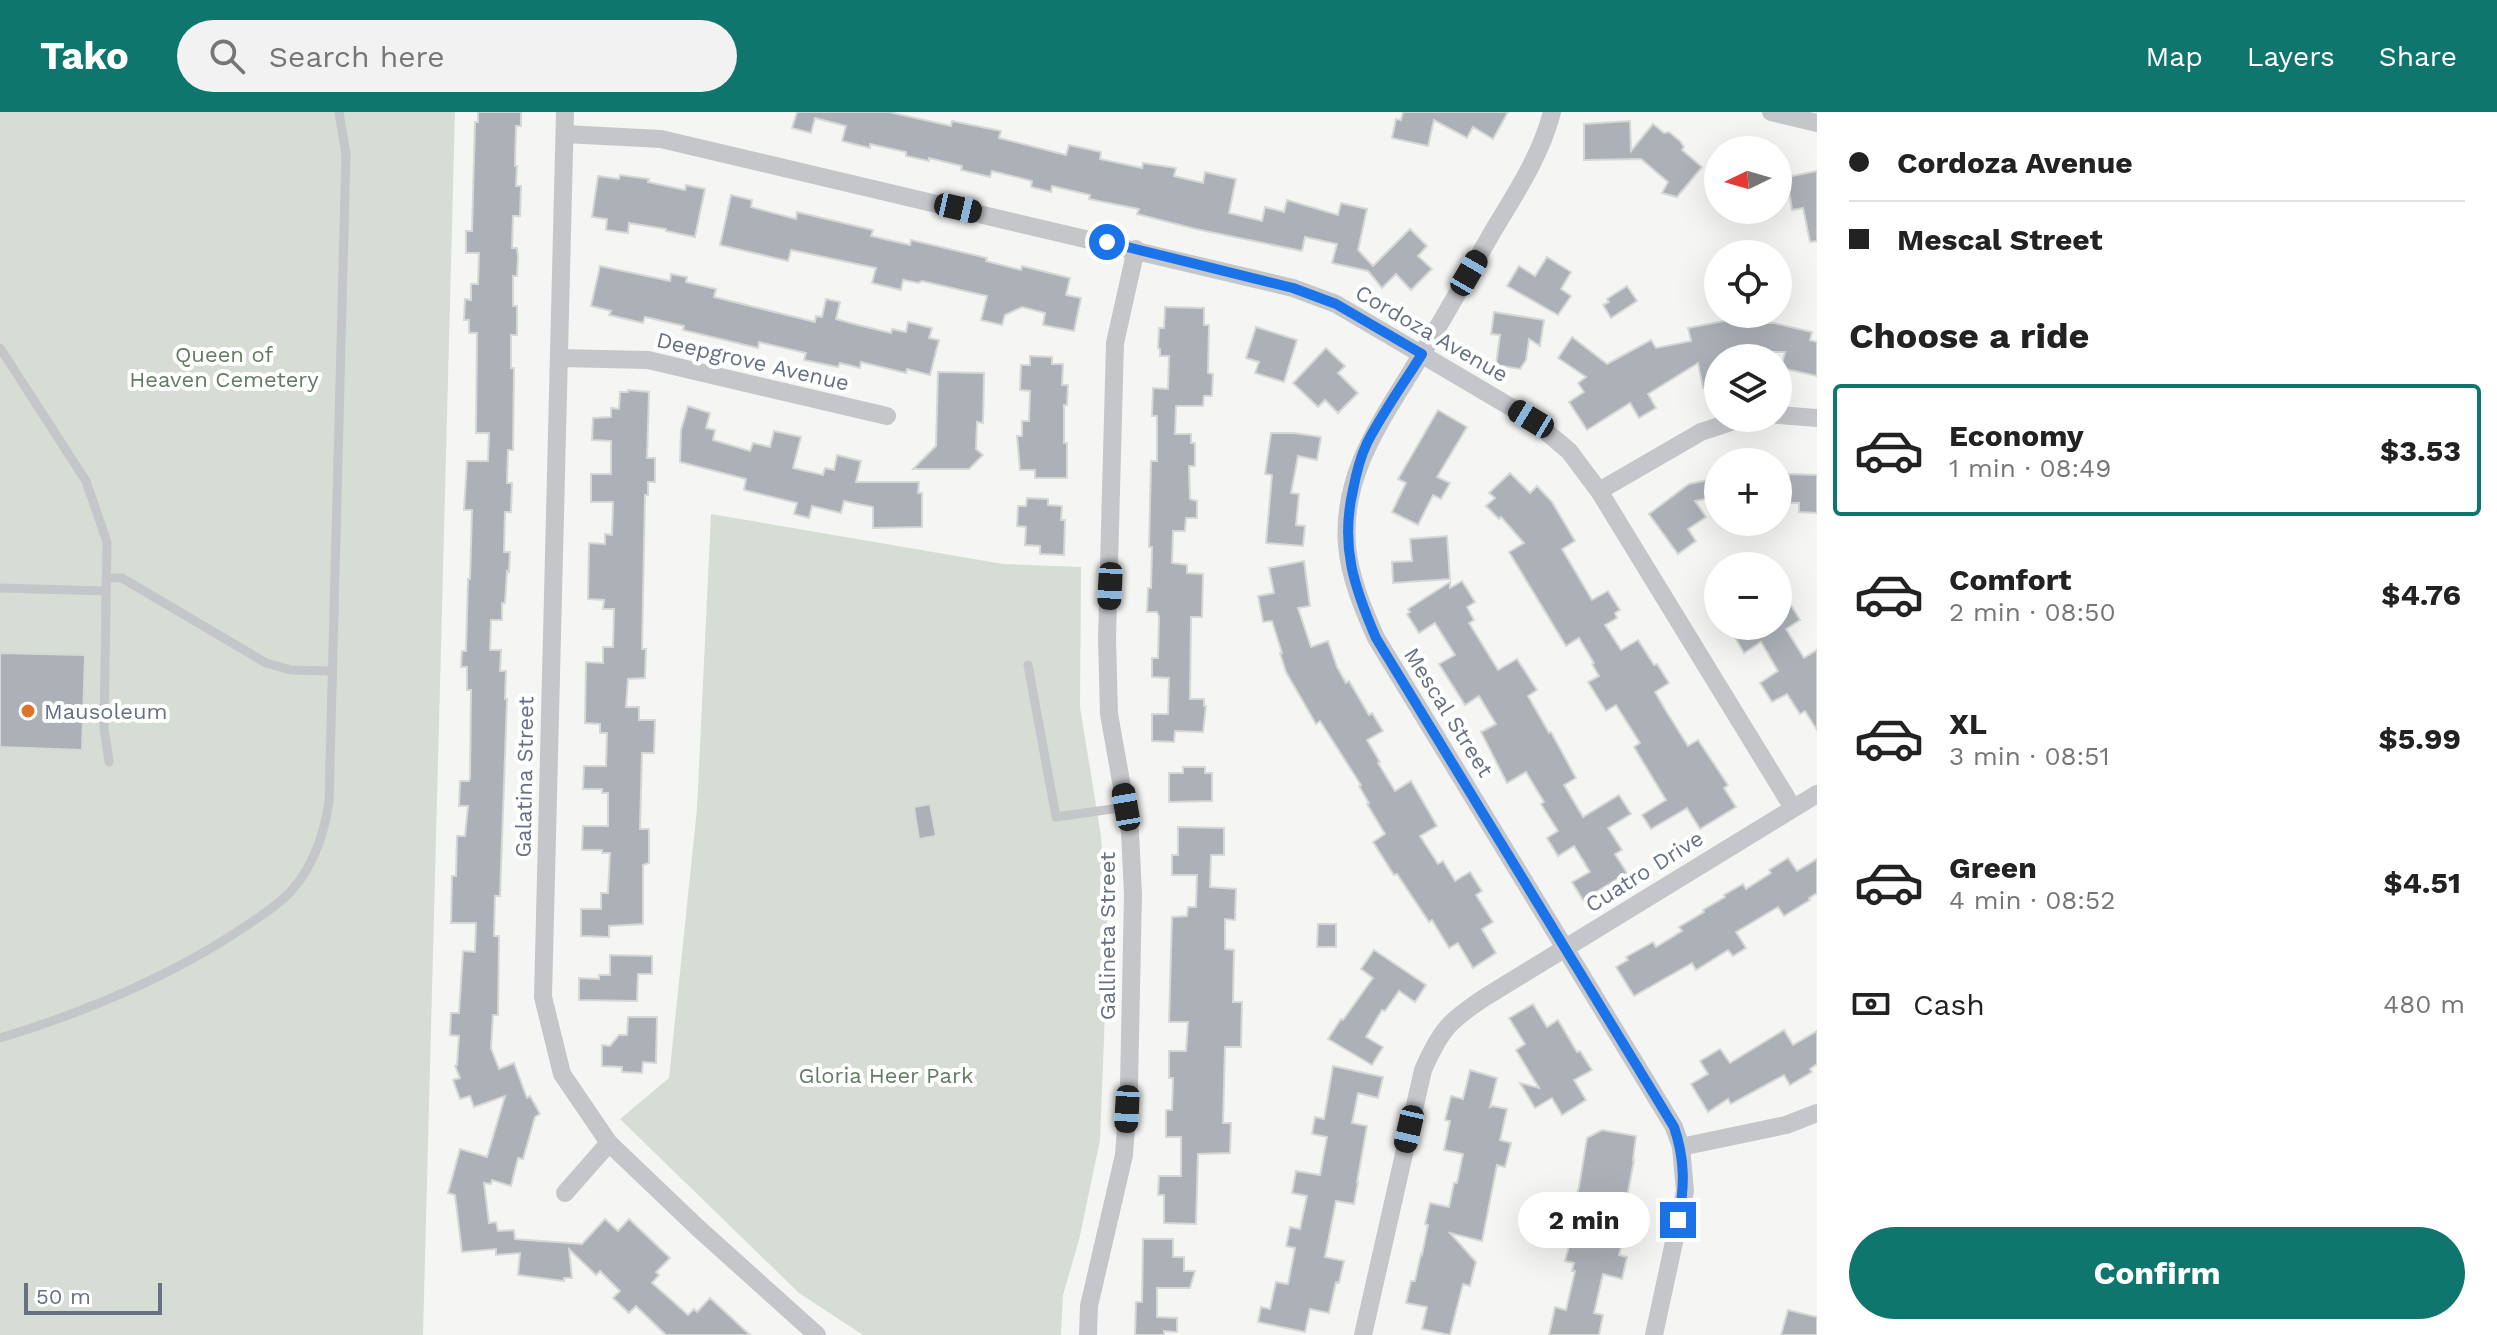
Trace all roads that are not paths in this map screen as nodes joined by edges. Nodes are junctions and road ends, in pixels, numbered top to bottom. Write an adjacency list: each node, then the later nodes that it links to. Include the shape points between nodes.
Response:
1 (339, 112): 20 (lane, via 346,154)
2 (565, 112): 6 (street, Galatina Street)
3 (1552, 112): 9 (street, Mescal Street, via 1532,164)
4 (1771, 112): 5 (street)
5 (1817, 123)
6 (565, 134): 7 (street, Cordoza Avenue, via 661,139); 10 (street, Galatina Street)
7 (1136, 249): 9 (street, Cordoza Avenue, via 1293,288 1336,304); 23 (street, Gallineta Street, via 1115,343 1107,639 1109,714)
8 (0, 348): 16 (lane, via 86,481 107,542)
9 (1422, 354): 15 (street, Cordoza Avenue, via 1531,419 1569,451); 25 (street, Mescal Street, via 1358,466 1347,525 1350,564 1376,638)
10 (559, 358): 11 (street, Deepgrove Avenue, via 648,360); 28 (street, Galatina Street, via 543,997 562,1074)
11 (887, 416)
12 (1792, 416): 13 (street)
13 (1817, 418)
14 (1704, 431): 15 (street)
15 (1599, 491): 24 (street, Cordoza Avenue)
16 (106, 578): 18 (lane); 20 (lane, via 122,578 278,668)
17 (0, 588): 18 (lane)
18 (106, 591): 21 (lane, via 104,728)
19 (1028, 665): 23 (lane, via 1056,817)
20 (332, 671): 26 (lane, via 326,824 305,873 290,893 223,942 158,975)
21 (109, 762)
22 (1817, 794): 24 (street, Cuatro Drive)
23 (1126, 807): 32 (street, Gallineta Street, via 1133,894 1124,1155 1089,1306)
24 (1793, 808): 25 (street, Cuatro Drive)
25 (1566, 948): 29 (street, Mescal Street); 33 (street, Cuatro Drive, via 1460,1013 1438,1037 1423,1070)
26 (0, 1038)
27 (1817, 1113): 29 (street, via 1786,1125)
28 (609, 1143): 30 (street); 31 (street, Galatina Street)
29 (1681, 1147): 34 (street, Mescal Street, via 1685,1191)
30 (565, 1193)
31 (814, 1335)
32 (1088, 1335)
33 (1363, 1335)
34 (1654, 1335)

